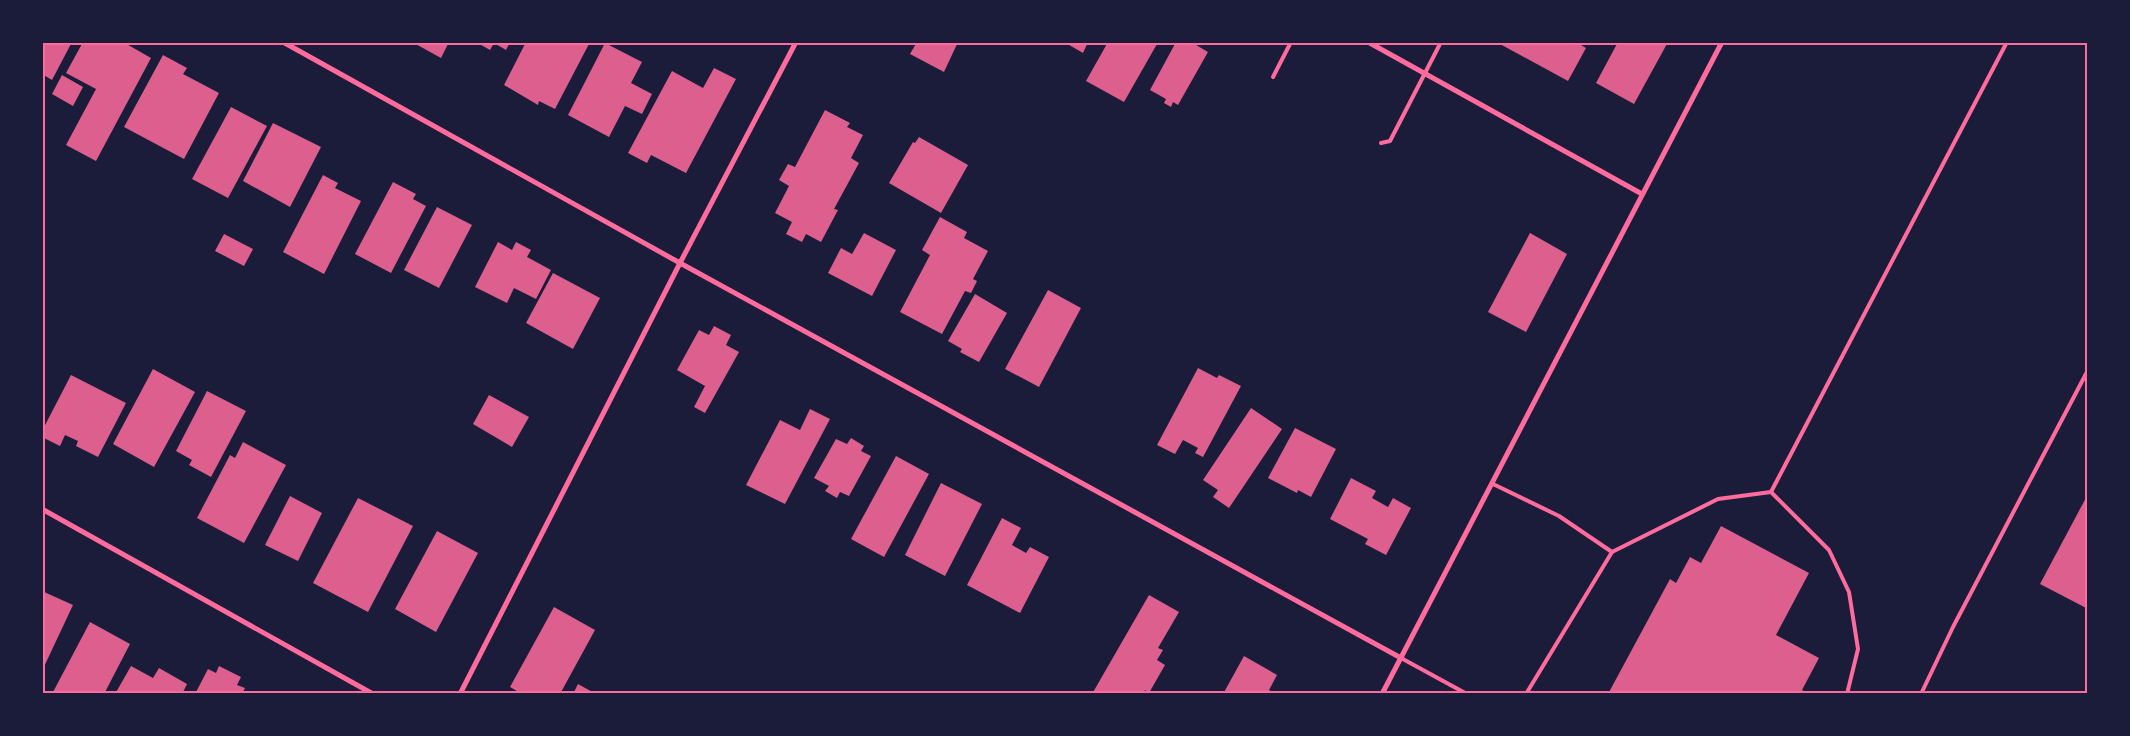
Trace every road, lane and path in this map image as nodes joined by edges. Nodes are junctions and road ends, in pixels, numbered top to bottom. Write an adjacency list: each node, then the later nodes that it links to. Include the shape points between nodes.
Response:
1 (283, 42): 12 (street)
2 (796, 42): 12 (street)
3 (1291, 42): 9 (lane)
4 (1368, 42): 8 (street)
5 (1442, 42): 8 (lane)
6 (1722, 42): 11 (street)
7 (2007, 42): 15 (lane)
8 (1425, 74): 10 (lane, via 1390,141); 11 (street)
9 (1273, 77)
10 (1381, 143)
11 (1642, 194): 14 (street)
12 (680, 263): 18 (street); 20 (street)
13 (2088, 370): 25 (lane)
14 (1493, 484): 17 (lane, via 1559,516); 18 (street)
15 (1771, 492): 17 (lane, via 1718,499); 24 (lane, via 1829,550 1849,592 1858,649)
16 (42, 509): 19 (street)
17 (1612, 552): 23 (lane)
18 (1401, 658): 21 (street); 22 (lane)
19 (373, 694)
20 (460, 694)
21 (1382, 694)
22 (1467, 694)
23 (1526, 694)
24 (1847, 694)
25 (1921, 694)

